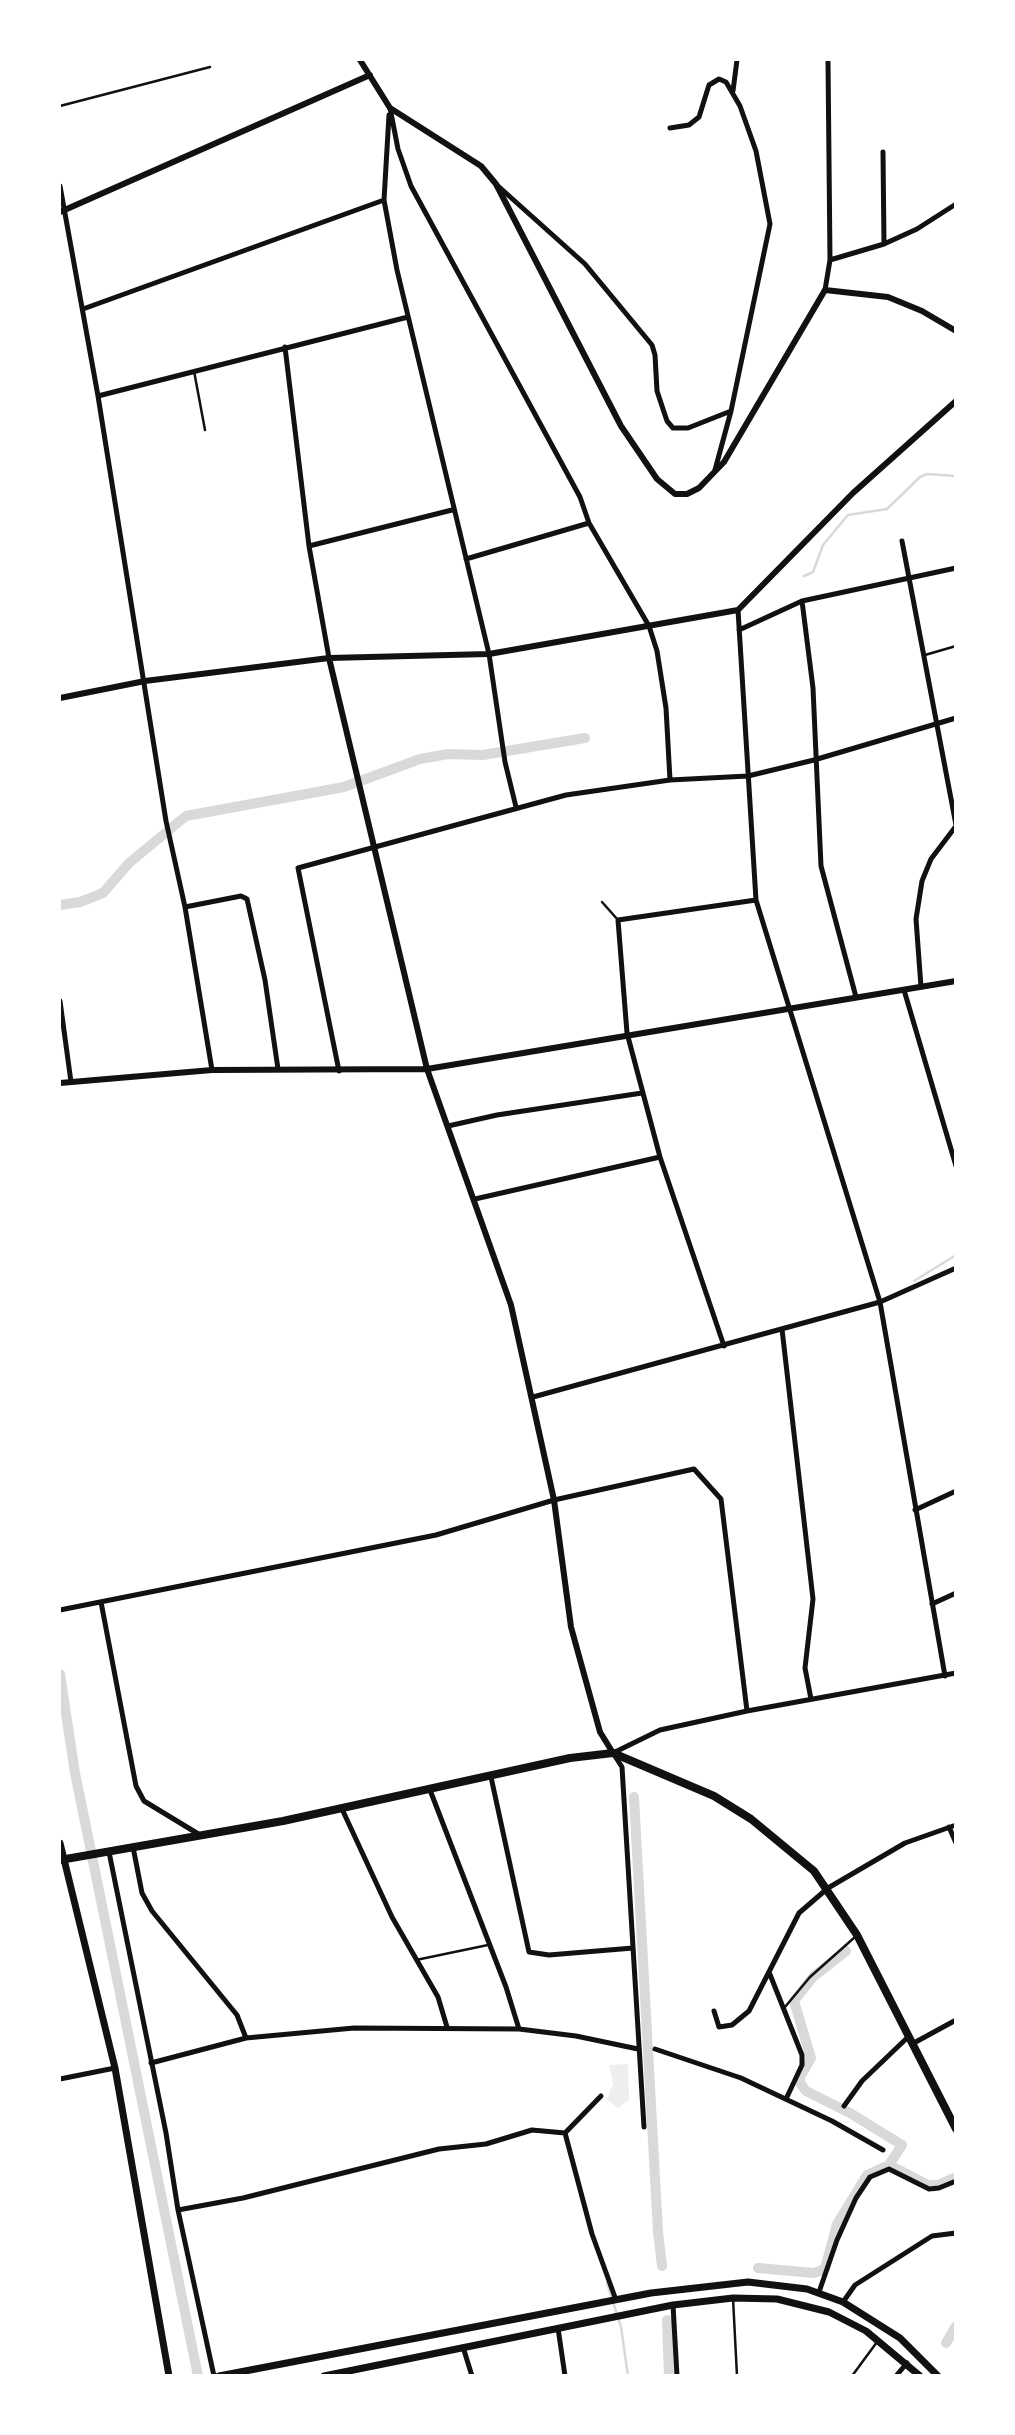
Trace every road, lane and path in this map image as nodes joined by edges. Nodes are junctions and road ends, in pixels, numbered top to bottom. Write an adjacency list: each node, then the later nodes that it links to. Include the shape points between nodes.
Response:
1 (360, 60): 5 (street)
2 (737, 60): 6 (street)
3 (828, 60): 17 (street)
4 (210, 67): 7 (lane)
5 (370, 75): 8 (street); 15 (street)
6 (733, 91): 9 (street, via 726,82 713,80 699,117 689,125); 26 (street, via 756,151 770,224)
7 (60, 106)
8 (390, 108): 11 (street, via 481,166); 13 (street); 30 (street, via 411,186 580,497)
9 (670, 128)
10 (883, 152): 16 (street)
11 (496, 184): 26 (street, via 585,264 652,345 657,391 674,428 688,428); 28 (street, via 638,454 676,494 687,494)
12 (60, 186): 15 (street)
13 (384, 200): 19 (street); 20 (street)
14 (956, 204): 16 (street)
15 (61, 211): 19 (street)
16 (884, 244): 17 (street)
17 (830, 260): 18 (street)
18 (825, 290): 21 (street, via 888,297); 28 (street)
19 (83, 309): 24 (street)
20 (408, 317): 22 (street); 29 (street)
21 (956, 331)
22 (285, 346): 23 (street); 32 (street)
23 (194, 370): 24 (street); 27 (lane)
24 (98, 396): 44 (street)
25 (956, 401): 37 (street, via 853,493)
26 (731, 411): 28 (street)
27 (205, 430)
28 (715, 473)
29 (452, 510): 32 (street); 33 (street)
30 (589, 523): 33 (street); 38 (street)
31 (902, 541): 35 (street)
32 (309, 545): 43 (street)
33 (466, 559): 41 (street)
34 (956, 568): 35 (street)
35 (908, 579): 36 (street); 42 (street)
36 (802, 601): 39 (street); 48 (street, via 813,688)
37 (738, 610): 38 (street); 39 (street)
38 (649, 626): 41 (street); 50 (street, via 666,708)
39 (739, 630): 49 (street)
40 (956, 646): 42 (lane)
41 (489, 654): 43 (street); 51 (street)
42 (922, 656): 47 (street)
43 (329, 658): 44 (street); 53 (street)
44 (145, 681): 45 (street); 56 (street, via 166,821)
45 (60, 698)
46 (956, 718): 47 (street)
47 (935, 722): 48 (street); 52 (street)
48 (814, 761): 49 (street); 61 (street, via 821,866)
49 (748, 776): 50 (street); 54 (street)
50 (670, 780): 51 (street)
51 (516, 807): 53 (street)
52 (956, 825): 59 (street, via 931,859 922,881 916,919)
53 (374, 846): 66 (street); 68 (street, via 298,868)
54 (756, 900): 57 (street); 63 (street)
55 (602, 902): 57 (lane)
56 (186, 907): 65 (street, via 241,896 247,899); 67 (street)
57 (618, 920): 64 (street)
58 (956, 981): 59 (street)
59 (921, 987): 60 (street)
60 (904, 990): 61 (street); 74 (street)
61 (856, 997): 63 (street)
62 (60, 1001): 69 (street)
63 (792, 1009): 64 (street); 77 (street)
64 (627, 1033): 66 (street); 71 (street)
65 (278, 1069): 67 (street); 68 (street)
66 (427, 1069): 68 (street); 72 (street)
67 (212, 1070): 69 (street)
68 (339, 1071)
69 (71, 1082): 70 (street)
70 (60, 1083)
71 (642, 1093): 72 (street); 73 (street)
72 (448, 1126): 75 (street)
73 (660, 1157): 75 (street); 79 (street)
74 (956, 1166)
75 (475, 1199): 80 (street, via 511,1305)
76 (956, 1268): 77 (street)
77 (880, 1302): 78 (street); 83 (street)
78 (782, 1329): 79 (street); 90 (street, via 813,1599 805,1668)
79 (724, 1346): 80 (street)
80 (533, 1397): 82 (street)
81 (956, 1491): 83 (street)
82 (554, 1500): 85 (street, via 436,1535); 91 (street, via 694,1469 714,1489 720,1499); 92 (street, via 571,1626 600,1732)
83 (915, 1510): 86 (street)
84 (956, 1593): 86 (street)
85 (101, 1602): 87 (street); 97 (street, via 135,1786 144,1801)
86 (932, 1604): 89 (street)
87 (60, 1609)
88 (956, 1673): 89 (street)
89 (945, 1676): 90 (street)
90 (811, 1699): 91 (street)
91 (747, 1711): 92 (street, via 660,1730)
92 (613, 1753): 93 (main road); 103 (main road, via 690,1785 751,1819 807,1864); 106 (street, via 622,1767)
93 (491, 1777): 94 (main road); 106 (street, via 529,1952 549,1955)
94 (430, 1790): 95 (main road); 105 (street)
95 (342, 1809): 97 (main road); 107 (street)
96 (952, 1826): 99 (street); 103 (street, via 905,1843)
97 (201, 1835): 100 (main road)
98 (60, 1843): 102 (main road)
99 (956, 1843)
100 (133, 1847): 101 (main road); 114 (street, via 142,1893 152,1911 230,2005)
101 (108, 1852): 102 (main road); 118 (street)
102 (63, 1860): 119 (main road)
103 (828, 1888): 104 (main road); 108 (street, via 799,1913)
104 (857, 1935): 109 (lane, via 810,1977); 115 (main road)
105 (489, 1945): 107 (lane); 113 (street)
106 (633, 1948): 116 (street)
107 (416, 1960): 112 (street, via 438,1997)
108 (769, 1972): 109 (street); 110 (street, via 749,2011 732,2025 719,2027)
109 (784, 2008): 122 (street, via 802,2055)
110 (714, 2011)
111 (956, 2020): 115 (street)
112 (447, 2027): 113 (street); 114 (street, via 354,2028)
113 (519, 2029): 116 (street)
114 (246, 2038): 118 (street)
115 (909, 2042): 123 (street, via 862,2081); 125 (main road)
116 (638, 2049): 124 (street)
117 (655, 2049): 122 (street, via 741,2078)
118 (151, 2063): 129 (street)
119 (115, 2068): 120 (street); 140 (main road)
120 (60, 2079)
121 (601, 2096): 126 (street)
122 (786, 2099): 127 (street)
123 (844, 2106)
124 (644, 2127)
125 (956, 2129)
126 (565, 2133): 129 (street, via 532,2130 486,2144 439,2149); 133 (street, via 592,2234)
127 (883, 2150)
128 (956, 2181): 131 (street, via 929,2189 889,2169 870,2177 844,2224)
129 (178, 2210): 141 (street)
130 (956, 2233): 134 (street, via 933,2235 855,2286)
131 (819, 2292): 133 (main road, via 748,2282); 134 (main road)
132 (733, 2298): 135 (main road); 137 (main road, via 804,2304 854,2324); 146 (lane)
133 (616, 2300): 141 (main road)
134 (843, 2302): 150 (main road, via 900,2338)
135 (673, 2305): 136 (main road); 145 (street)
136 (558, 2328): 138 (main road); 144 (street)
137 (878, 2340): 139 (main road); 147 (lane)
138 (463, 2347): 142 (main road); 143 (street)
139 (907, 2363): 148 (street); 149 (main road)
140 (169, 2375)
141 (216, 2375)
142 (324, 2375)
143 (472, 2375)
144 (565, 2375)
145 (677, 2375)
146 (737, 2375)
147 (852, 2375)
148 (896, 2375)
149 (920, 2375)
150 (937, 2375)

